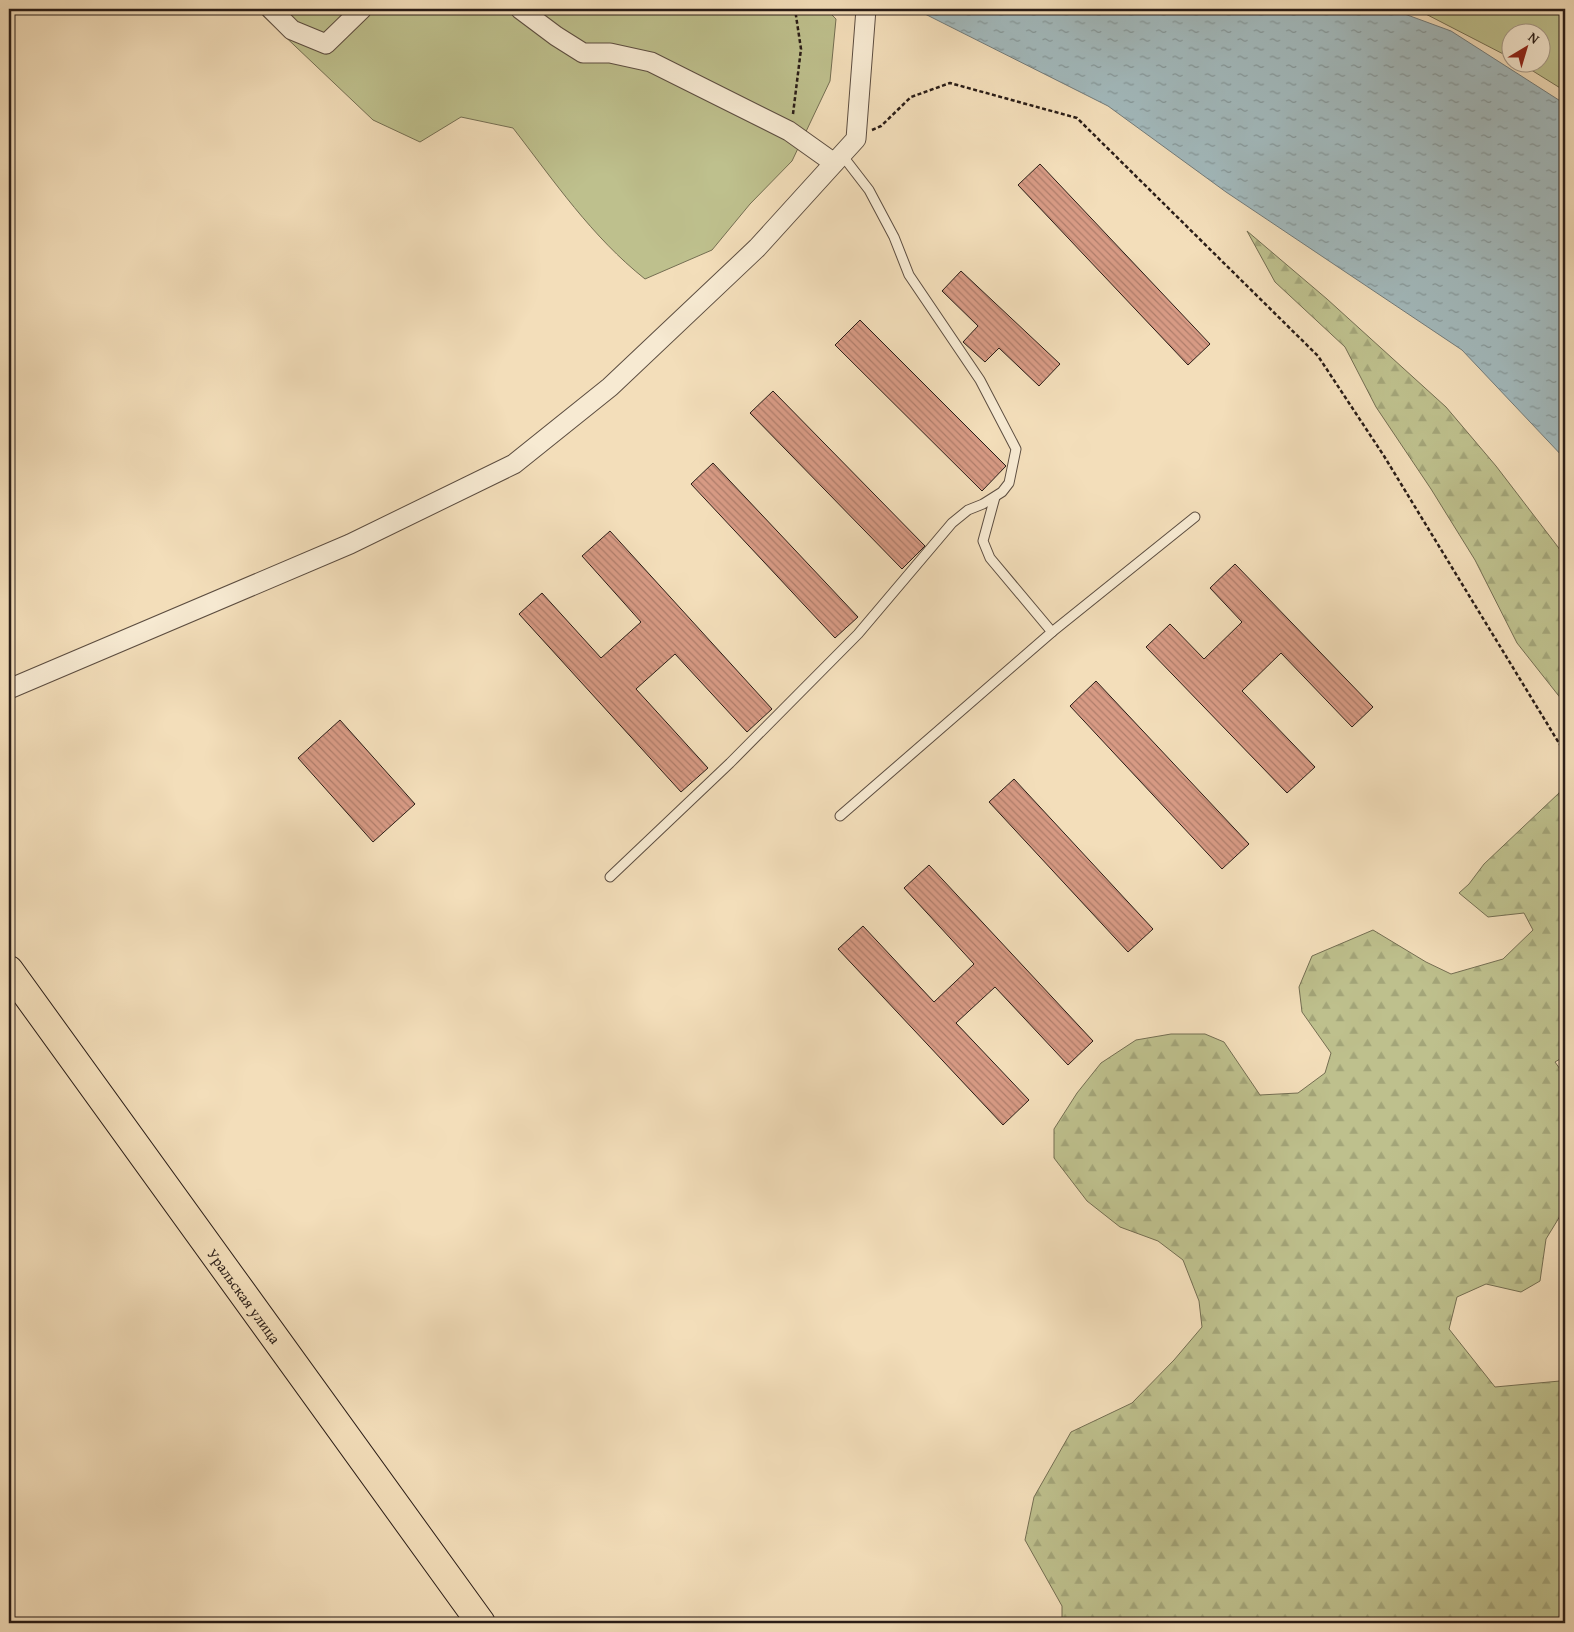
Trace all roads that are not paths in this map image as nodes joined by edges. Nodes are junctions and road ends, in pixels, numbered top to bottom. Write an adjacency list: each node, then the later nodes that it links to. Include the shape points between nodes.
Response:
1 (271, 9): 2 (street, via 292,30 326,44)
2 (362, 9)
3 (520, 9): 5 (street, via 583,53 610,54 651,62 789,130)
4 (866, 9): 5 (street, via 856,139)
5 (838, 159): 6 (lane, via 869,190 894,237 909,275 980,380 1016,449 1008,484); 9 (street, via 757,248 617,380 514,464 350,544)
6 (995, 497): 8 (lane, via 983,541 990,558); 11 (lane, via 968,510 952,523 858,634 730,763)
7 (1195, 517): 8 (lane)
8 (1052, 632): 10 (lane)
9 (9, 689)
10 (840, 816)
11 (610, 877)
12 (9, 970): 13 (main road, Уральская улица)
13 (481, 1623)

